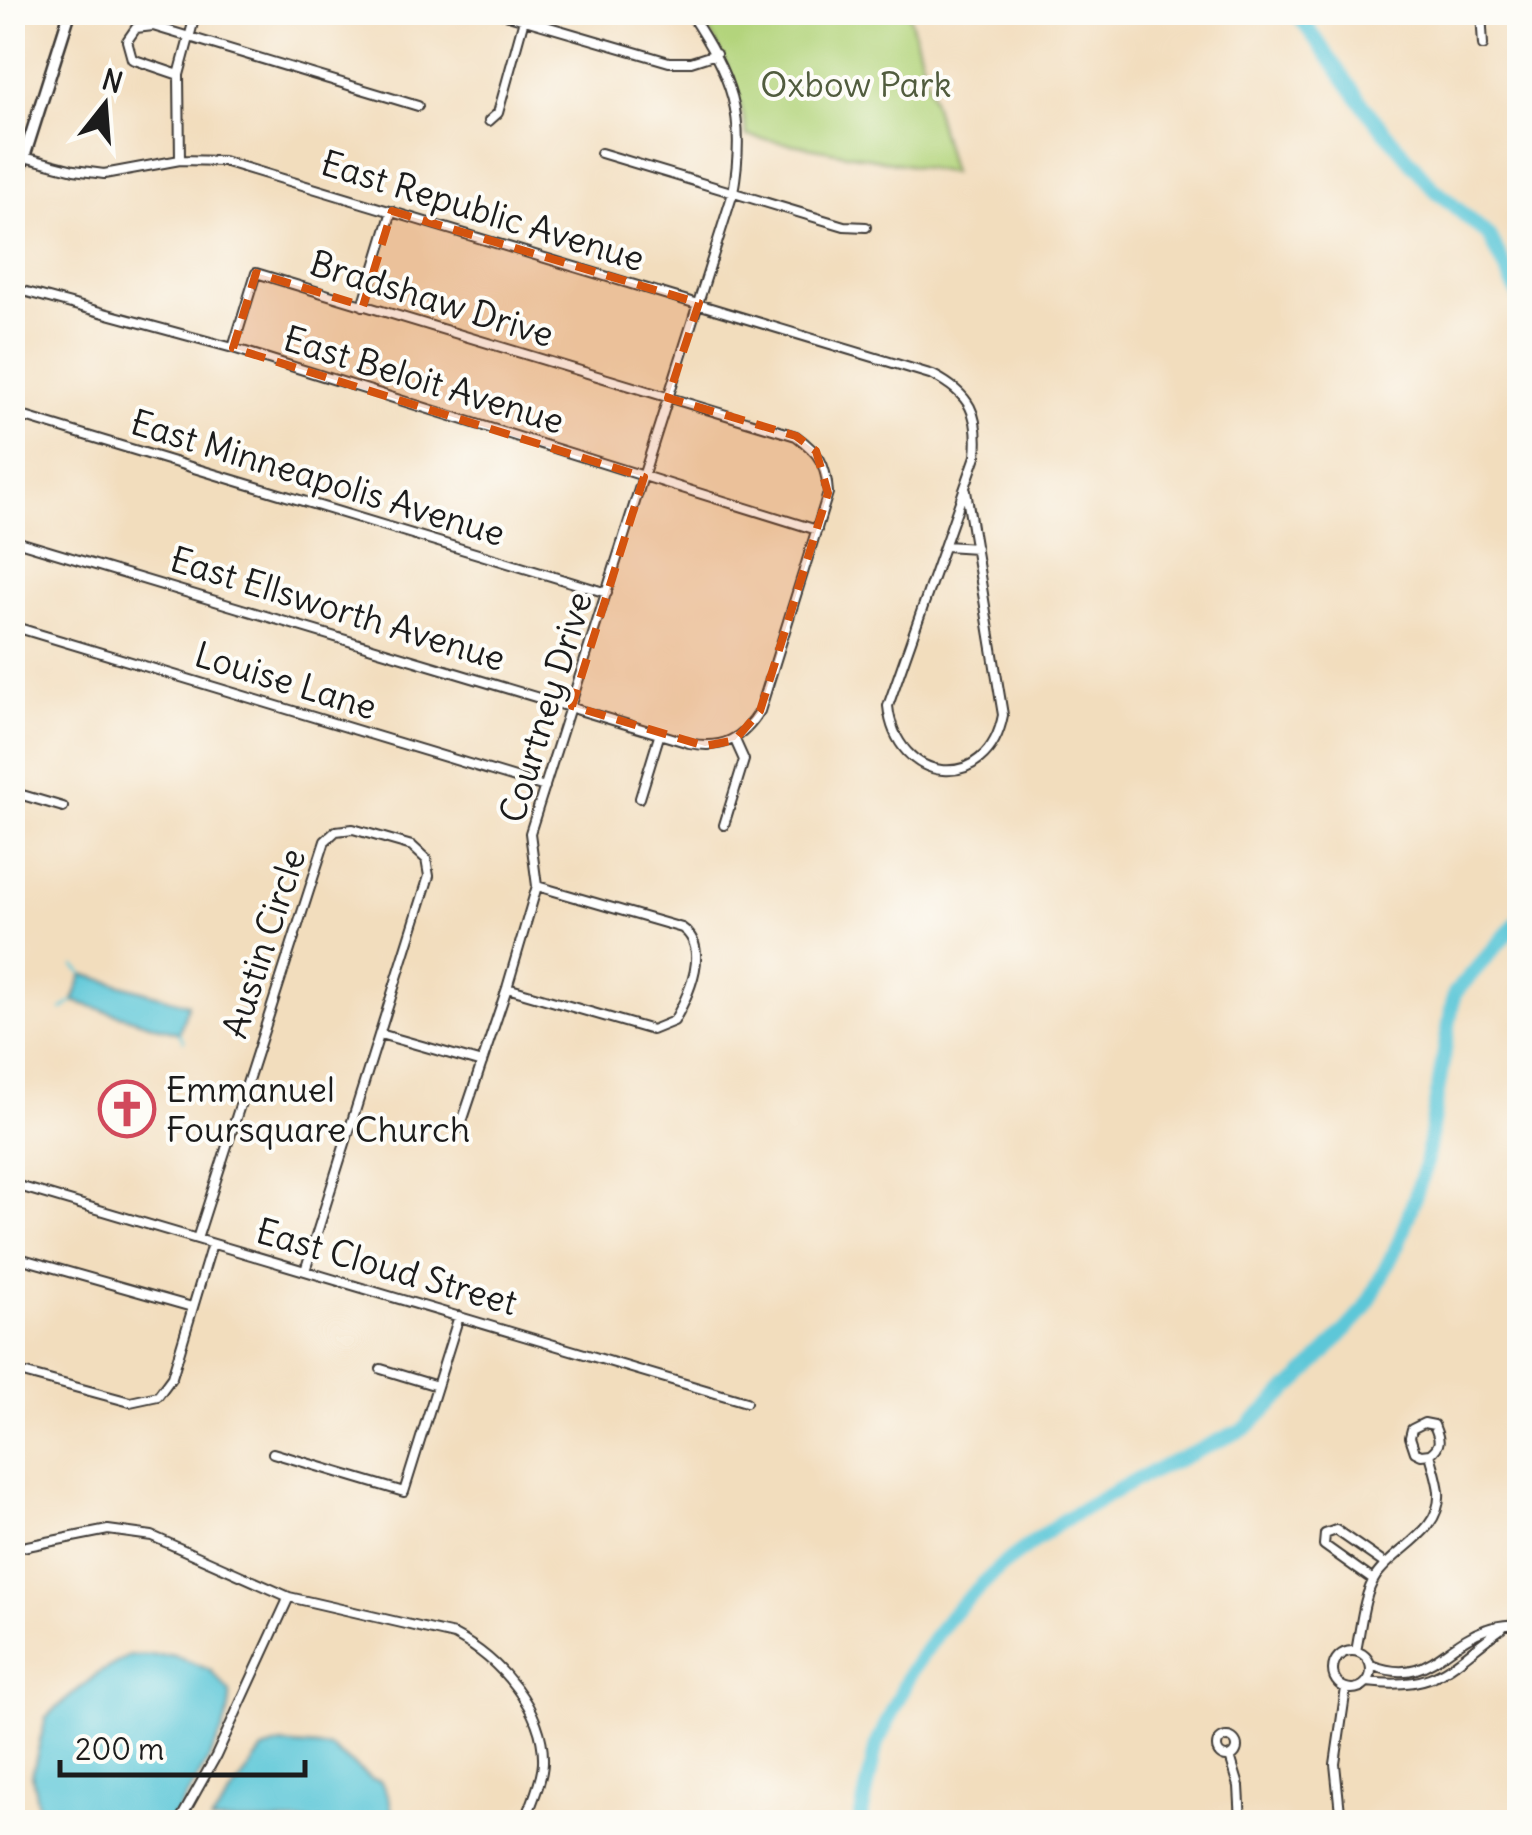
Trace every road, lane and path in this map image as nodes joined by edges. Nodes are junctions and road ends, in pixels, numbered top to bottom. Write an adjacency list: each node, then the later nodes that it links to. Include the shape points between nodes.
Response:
1 (70, 12): 14 (main road)
2 (196, 12): 7 (street)
3 (498, 12): 6 (street)
4 (689, 12): 9 (street, Courtney Drive)
5 (1481, 12): 8 (street)
6 (525, 16): 9 (street, via 668,62); 12 (street, via 498,112)
7 (189, 37): 10 (street); 10 (street, via 144,25 127,41 138,64); 11 (street)
8 (1483, 45)
9 (716, 54): 16 (street, Courtney Drive, via 736,102 740,150)
10 (179, 76): 15 (street)
11 (418, 106)
12 (489, 121)
13 (602, 153): 16 (street)
14 (18, 155): 15 (street, East Republic Avenue, via 104,174); 17 (main road)
15 (180, 160): 18 (street, East Republic Avenue, via 223,161)
16 (733, 193): 19 (street); 21 (street, Courtney Drive)
17 (12, 195)
18 (392, 211): 21 (street, East Republic Avenue); 22 (street)
19 (866, 227)
20 (12, 288): 23 (street, East Beloit Avenue)
21 (699, 302): 24 (street, Courtney Drive); 27 (street, East Republic Avenue, via 933,374 957,388 979,432)
22 (363, 306): 23 (street, Bradshaw Drive, via 256,273); 24 (street, Bradshaw Drive)
23 (232, 348): 26 (street, East Beloit Avenue)
24 (668, 398): 26 (street, Courtney Drive); 28 (street, Bradshaw Drive, via 796,436 816,451 828,492)
25 (12, 414): 32 (street, East Minneapolis Avenue)
26 (644, 477): 28 (street, East Beloit Avenue); 32 (street, Courtney Drive)
27 (966, 490): 30 (street); 31 (street)
28 (817, 530): 36 (street, via 760,711)
29 (12, 540): 34 (street, East Ellsworth Avenue)
30 (945, 546): 31 (street); 31 (street, via 888,706 899,746 914,760 955,770 990,751 1004,715)
31 (976, 548)
32 (607, 593): 34 (street, Courtney Drive)
33 (12, 626): 37 (street, Louise Lane)
34 (572, 706): 35 (street, East Ellsworth Avenue); 37 (street, Courtney Drive)
35 (660, 734): 36 (street, East Ellsworth Avenue, via 704,746); 39 (street)
36 (736, 740): 41 (street, via 744,760)
37 (545, 787): 42 (street, Courtney Drive, via 530,832)
38 (12, 792): 40 (street)
39 (640, 798)
40 (63, 807)
41 (724, 825)
42 (537, 886): 43 (street, Courtney Drive); 43 (street, via 682,928 696,942 697,958 674,1022 652,1030)
43 (508, 988): 45 (street, Courtney Drive)
44 (380, 1034): 45 (street); 49 (street, Austin Circle, via 430,868 412,846 343,829 322,850); 52 (street, Austin Circle)
45 (482, 1063): 46 (street, Courtney Drive)
46 (460, 1128)
47 (14, 1185): 48 (street); 49 (street, East Cloud Street)
48 (12, 1198)
49 (197, 1239): 50 (street, East Cloud Street)
50 (212, 1244): 52 (street, East Cloud Street); 53 (street)
51 (12, 1256): 53 (street)
52 (305, 1271): 54 (street, East Cloud Street)
53 (192, 1308): 56 (street, via 172,1377 150,1400 130,1402)
54 (459, 1316): 57 (street); 58 (street, East Cloud Street)
55 (380, 1369): 57 (street)
56 (12, 1370)
57 (437, 1386): 59 (street, via 404,1492)
58 (746, 1402)
59 (273, 1453)
60 (1430, 1454): 60 (street, via 1440,1440 1434,1425 1424,1423 1410,1436 1415,1452); 62 (street, via 1440,1494 1435,1514)
61 (12, 1549): 64 (street, via 108,1530 152,1536)
62 (1385, 1564): 63 (street); 63 (street, via 1336,1530 1325,1534 1324,1545)
63 (1373, 1580): 67 (street)
64 (289, 1597): 72 (street); 73 (street, via 454,1635 495,1664 532,1715 542,1741 543,1768)
65 (1520, 1624): 66 (street)
66 (1505, 1625): 68 (street, via 1486,1629 1430,1666 1408,1672); 69 (street, via 1424,1682)
67 (1356, 1650): 68 (street); 70 (street, via 1343,1652 1332,1668)
68 (1371, 1665): 69 (street)
69 (1367, 1682): 70 (street)
70 (1346, 1688): 75 (street, via 1335,1764)
71 (1230, 1756): 74 (street)
72 (179, 1822)
73 (525, 1822)
74 (1241, 1822)
75 (1341, 1822)

